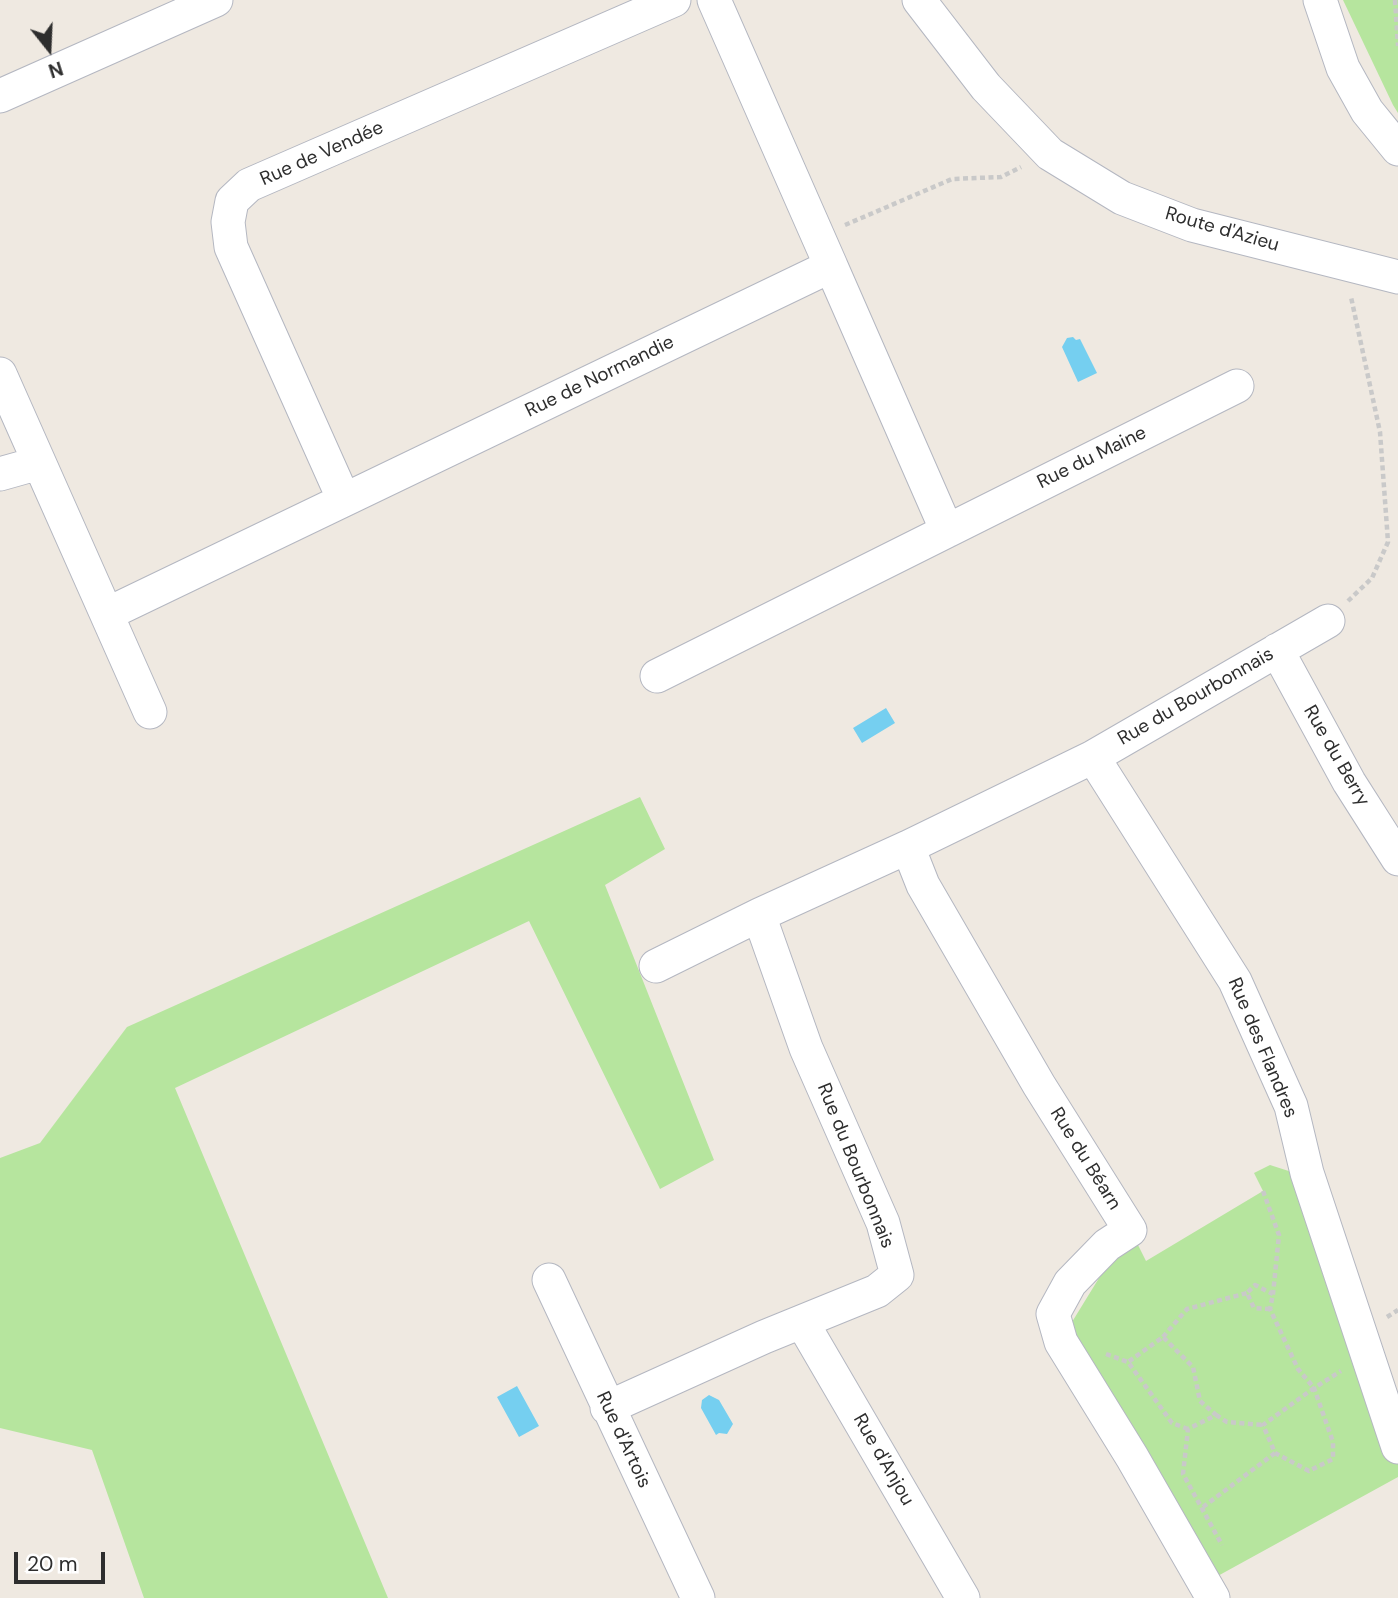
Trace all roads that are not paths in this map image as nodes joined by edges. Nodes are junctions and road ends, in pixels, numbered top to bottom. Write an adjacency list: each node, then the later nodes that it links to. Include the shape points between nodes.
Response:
1 (216, 0): 6 (street)
2 (674, 0): 14 (street, Rue de Vendée, via 249,186 232,201 228,222 231,247)
3 (714, 0): 8 (street)
4 (919, 0): 9 (street, Route d'Azieu, via 986,87 1050,154 1122,198 1192,225)
5 (1320, 0): 7 (street, via 1343,68 1367,111)
6 (0, 96)
7 (1398, 149)
8 (831, 266): 14 (street, Rue de Normandie); 15 (street)
9 (1398, 277)
10 (0, 374): 12 (street)
11 (1237, 386): 15 (street, Rue du Maine)
12 (39, 463): 13 (street); 16 (street)
13 (0, 474)
14 (344, 500): 16 (street, Rue de Normandie)
15 (947, 531): 19 (street, Rue du Maine)
16 (107, 614): 20 (street)
17 (1328, 621): 18 (street, Rue du Bourbonnais)
18 (1277, 650): 21 (street, Rue du Bourbonnais); 23 (street, Rue du Berry, via 1349,782)
19 (657, 676)
20 (150, 712)
21 (1093, 757): 22 (street, Rue du Bourbonnais); 29 (street, Rue des Flandres, via 1235,981 1291,1106 1307,1173)
22 (908, 847): 24 (street, Rue du Bourbonnais); 32 (street, Rue du Béarn, via 923,885 991,1003 1130,1230 1107,1245 1070,1283 1053,1314 1061,1342)
23 (1398, 859)
24 (759, 915): 25 (street, Rue du Bourbonnais); 27 (street, Rue du Bourbonnais, via 806,1048 883,1223 897,1275 877,1291)
25 (656, 966)
26 (549, 1280): 28 (street, Rue d'Artois)
27 (802, 1322): 28 (street, Rue du Bourbonnais); 31 (street, Rue d'Anjou)
28 (607, 1408): 30 (street, Rue d'Artois)
29 (1398, 1447)
30 (698, 1598)
31 (963, 1598)
32 (1213, 1598)

